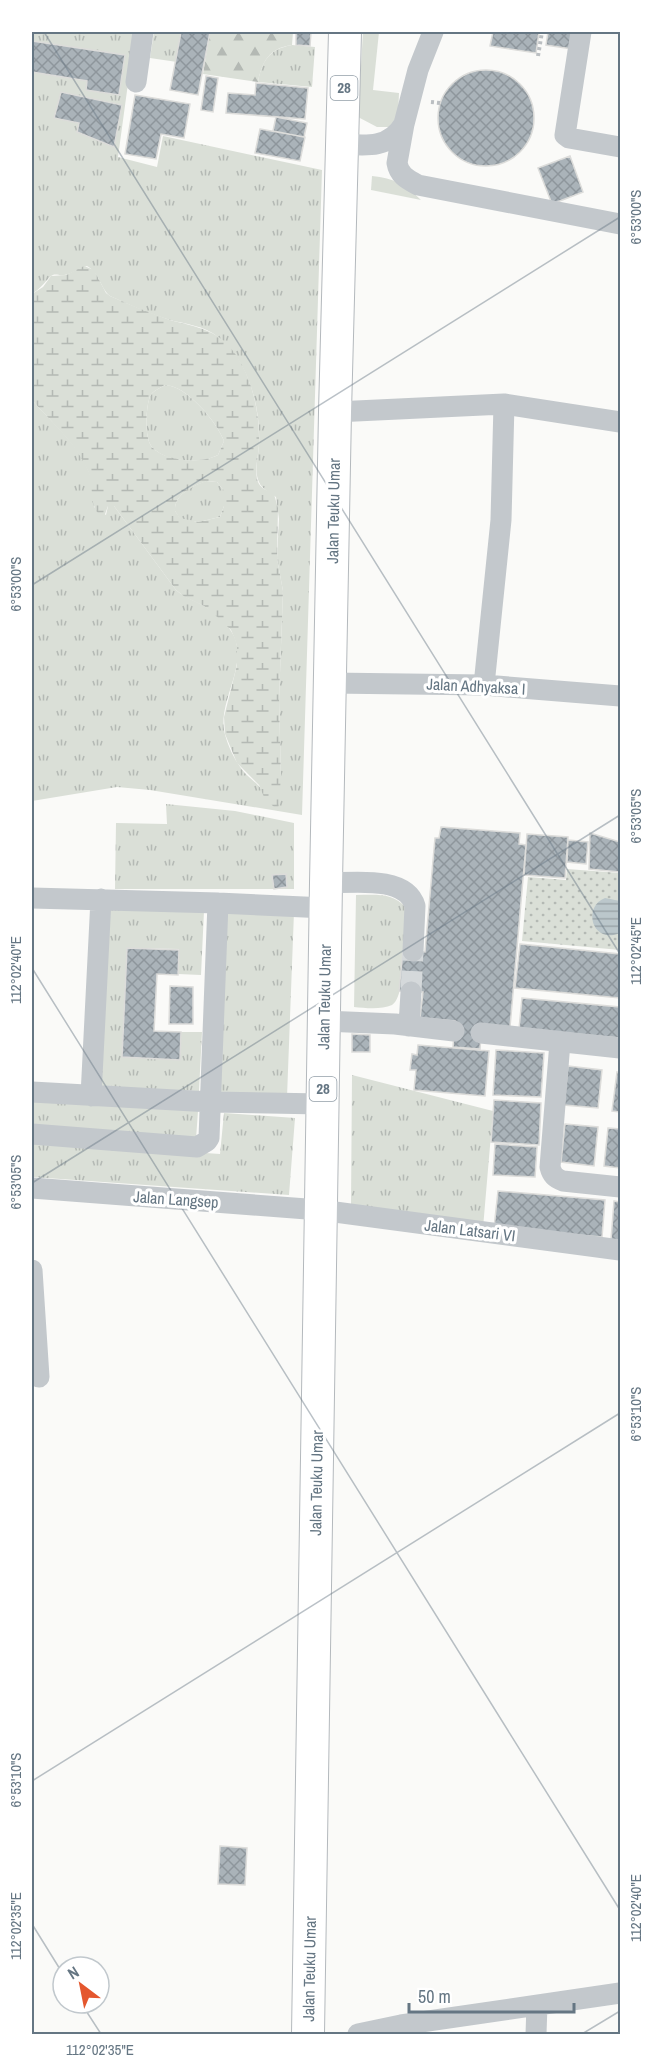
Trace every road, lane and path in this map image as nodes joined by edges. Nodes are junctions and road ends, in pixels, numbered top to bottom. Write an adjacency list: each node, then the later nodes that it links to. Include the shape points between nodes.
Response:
1 (143, 32): 7 (street)
2 (345, 32): 9 (highway, Jalan Teuku Umar / 28)
3 (433, 32): 8 (street)
4 (542, 32): 6 (path)
5 (581, 32): 10 (street, via 565,135)
6 (538, 56)
7 (136, 82)
8 (404, 124): 9 (street, via 394,137 379,144); 11 (street, via 398,168 418,185)
9 (343, 144): 13 (highway, Jalan Teuku Umar / 28)
10 (621, 147)
11 (621, 224)
12 (504, 404): 13 (street); 14 (street); 16 (street, via 501,520)
13 (335, 412): 15 (highway, Jalan Teuku Umar / 28)
14 (621, 422)
15 (330, 683): 16 (street, Jalan Adhyaksa I); 18 (highway, Jalan Teuku Umar / 28)
16 (484, 685): 17 (street, Jalan Adhyaksa I)
17 (620, 692)
18 (326, 896): 21 (street); 22 (street, via 384,884 398,886 413,899 415,906); 24 (highway, Jalan Teuku Umar / 28)
19 (32, 898): 20 (street)
20 (101, 899): 21 (street); 31 (street)
21 (218, 903): 32 (street)
22 (413, 951)
23 (411, 992): 25 (street)
24 (324, 1021): 25 (street); 33 (highway, Jalan Teuku Umar / 28)
25 (408, 1026): 26 (street)
26 (454, 1031)
27 (481, 1033): 28 (street)
28 (560, 1042): 29 (street); 35 (street, via 551,1173 563,1181)
29 (621, 1048)
30 (32, 1092): 31 (street)
31 (91, 1096): 32 (street)
32 (211, 1102): 33 (street); 34 (street, via 209,1137 197,1147)
33 (322, 1104): 37 (highway, Jalan Teuku Umar / 28)
34 (32, 1134)
35 (621, 1187)
36 (32, 1188): 37 (street, Jalan Langsep)
37 (320, 1210): 38 (street, Jalan Latsari VI); 43 (highway, Jalan Teuku Umar / 28)
38 (621, 1250)
39 (32, 1270): 40 (street)
40 (39, 1377)
41 (621, 1993): 42 (street)
42 (537, 2005): 44 (street); 45 (street)
43 (308, 2034)
44 (358, 2034)
45 (536, 2034)

